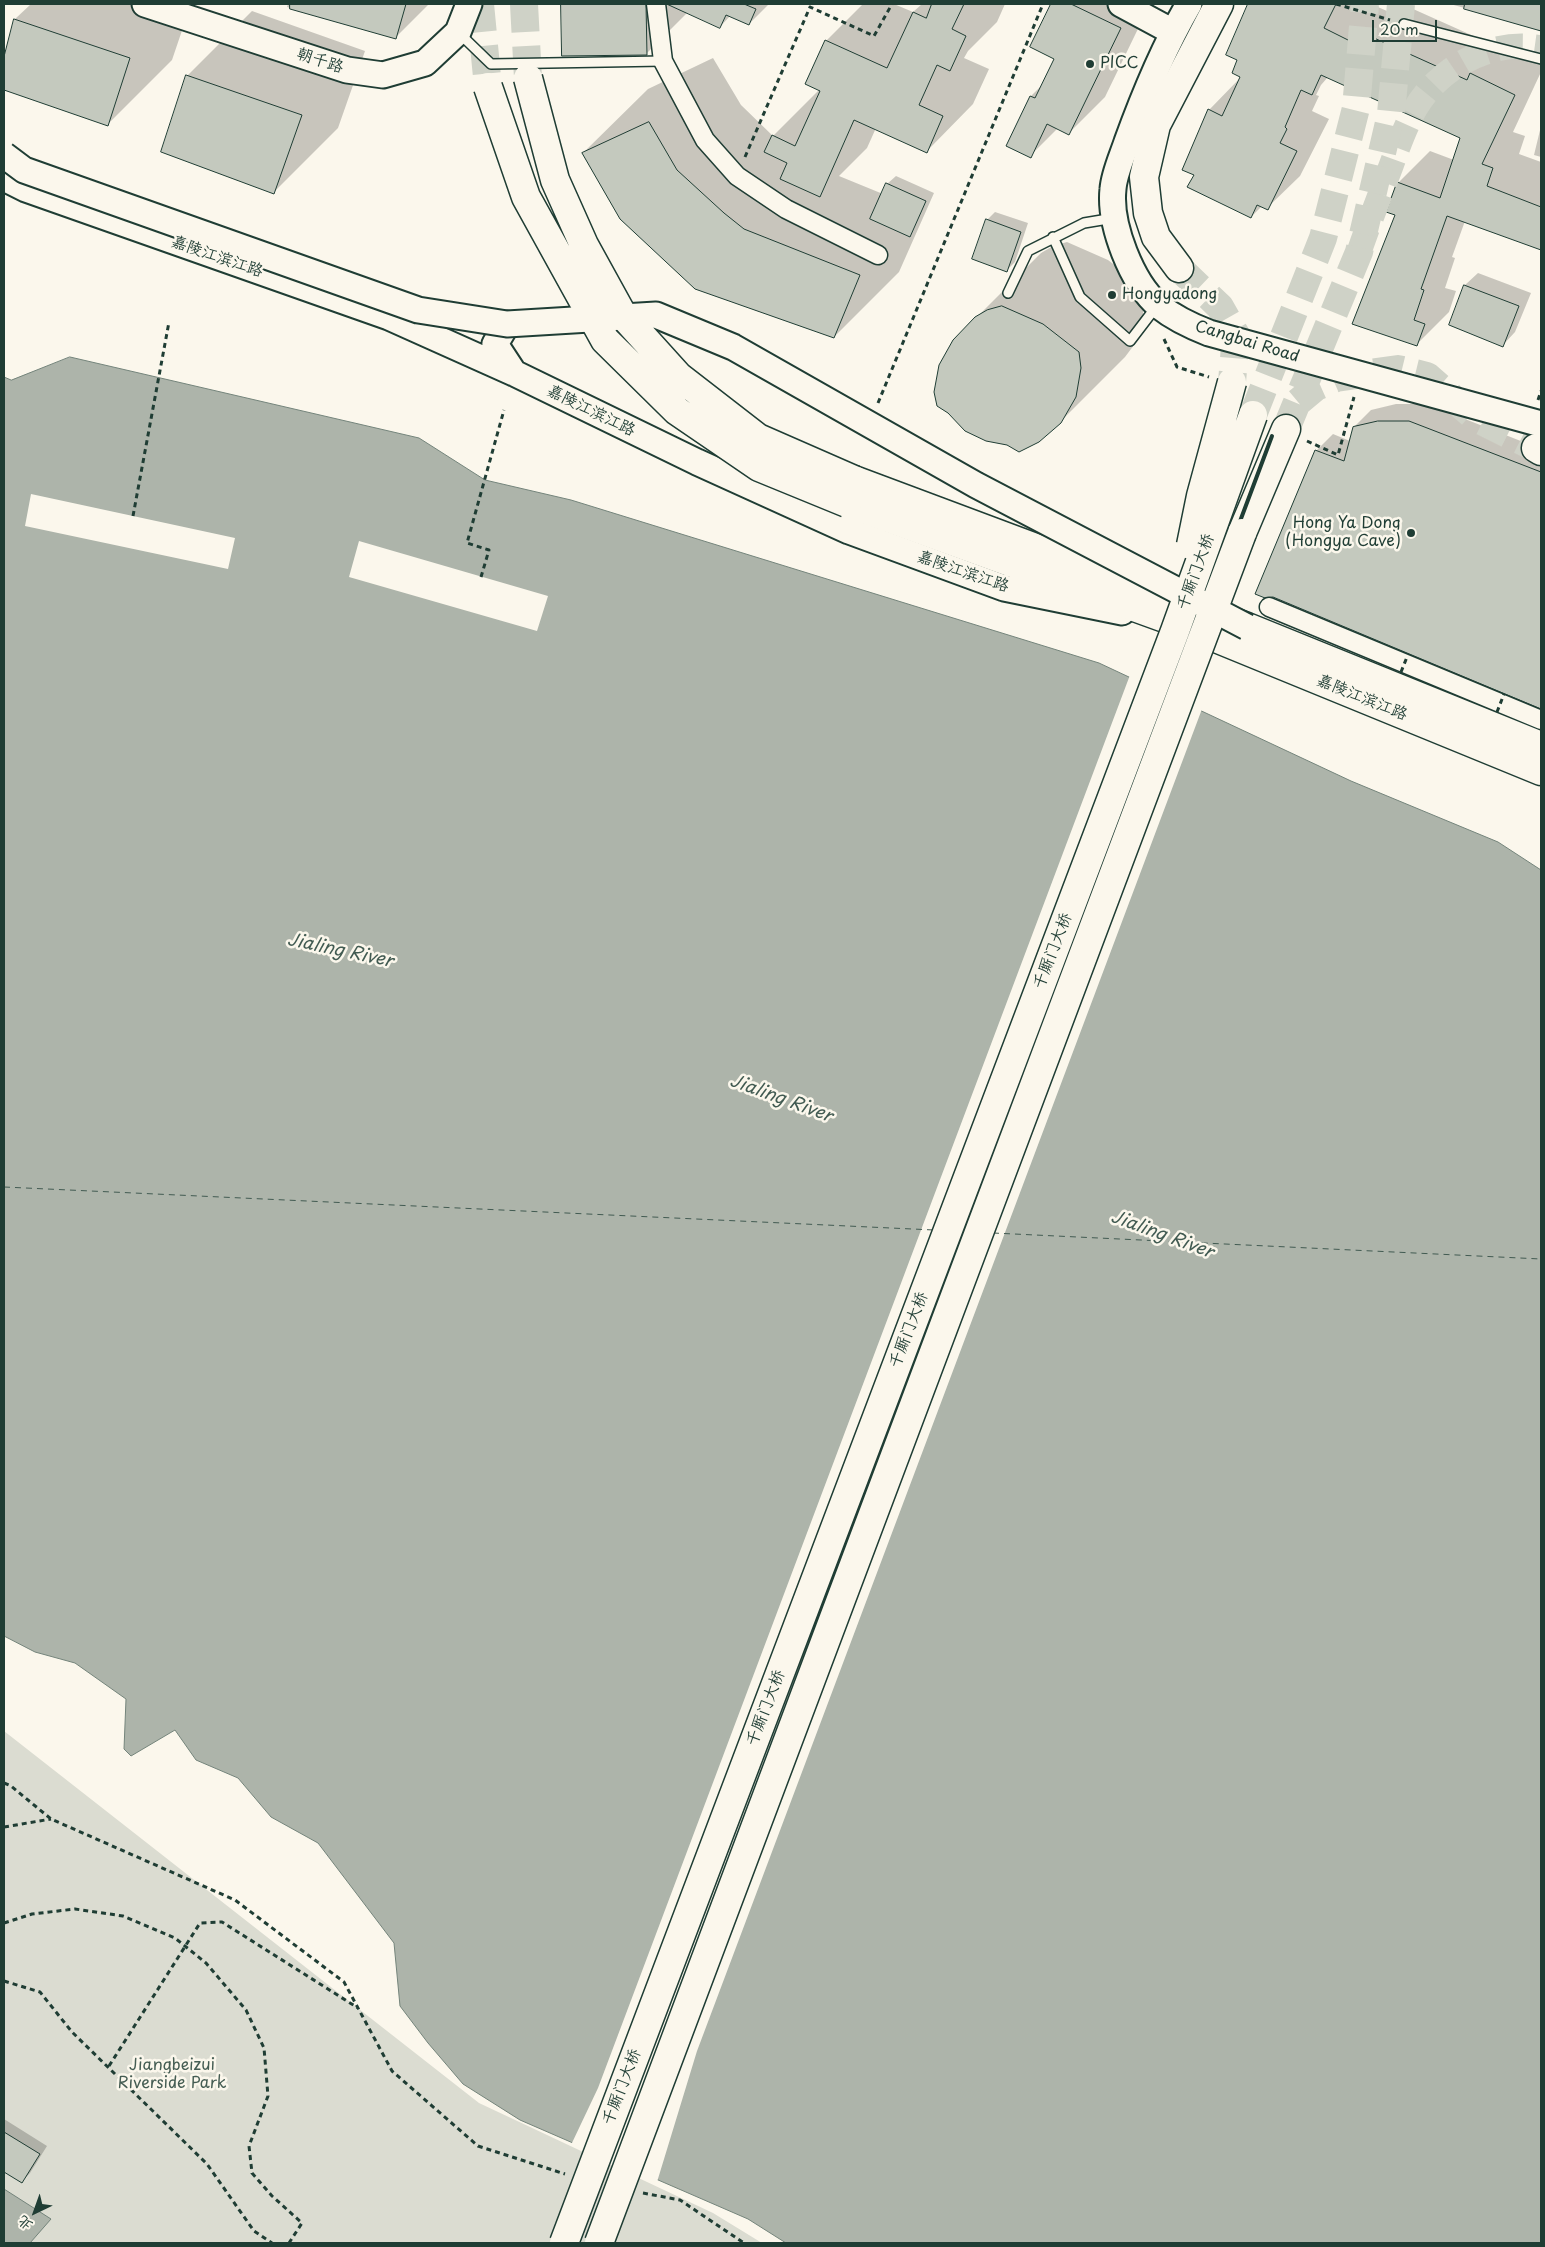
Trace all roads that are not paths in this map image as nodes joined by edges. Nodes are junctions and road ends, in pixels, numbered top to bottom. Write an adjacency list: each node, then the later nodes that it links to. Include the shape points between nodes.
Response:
1 (145, 4): 8 (main road, 朝千路, via 347,70 383,75 426,63)
2 (469, 4): 8 (main road, 朝千路)
3 (656, 4): 11 (street)
4 (1121, 4): 9 (main road)
5 (1189, 4): 9 (main road, Cangbai Road)
6 (1219, 4): 19 (main road, via 1156,125 1144,177 1148,213 1156,237)
7 (1404, 24): 10 (lane)
8 (458, 32): 11 (lane, via 491,64)
9 (1173, 32): 16 (main road, Cangbai Road, via 1122,157 1113,189)
10 (1541, 59)
11 (663, 61): 18 (street, via 705,140 737,176 786,209)
12 (528, 78): 29 (main road, 嘉陵江滨江路, bridge, via 555,180 584,244 622,314 685,382 758,438 854,480)
13 (488, 87): 30 (main road, 嘉陵江滨江路, bridge, via 526,197 605,340 677,411 759,467)
14 (4, 155): 22 (main road, 嘉陵江滨江路, bridge, via 24,170 418,310)
15 (4, 178): 23 (main road, 嘉陵江滨江路, via 26,189 389,317)
16 (1114, 218): 17 (lane, via 1084,223); 21 (main road, Cangbai Road, via 1123,249 1137,278)
17 (1053, 237): 20 (lane, via 1028,252); 21 (lane, via 1080,297 1130,341)
18 (878, 255)
19 (1179, 268)
20 (1008, 293)
21 (1158, 305): 27 (main road, Cangbai Road, via 1182,322 1209,333)
22 (506, 324): 23 (main road, via 495,344); 29 (main road, 嘉陵江滨江路, bridge, via 656,315 733,347 976,485)
23 (514, 373): 30 (main road, 嘉陵江滨江路, via 849,531 1004,588)
24 (1221, 380): 30 (main road, bridge)
25 (1253, 415): 30 (main road, 千厮门大桥, bridge)
26 (1296, 435): 35 (main road, 千厮门大桥, bridge, via 1242,533)
27 (1539, 441)
28 (1269, 607): 31 (street)
29 (1247, 627): 32 (main road, 嘉陵江滨江路)
30 (1179, 628): 33 (main road, 嘉陵江滨江路); 34 (main road, 千厮门大桥, bridge)
31 (1541, 720)
32 (1541, 746)
33 (1541, 771)
34 (617, 2098): 36 (main road, bridge); 37 (main road, 千厮门大桥, bridge)
35 (649, 2109): 38 (main road, 千厮门大桥, bridge); 39 (main road, bridge)
36 (548, 2243)
37 (564, 2243)
38 (599, 2243)
39 (612, 2243)

